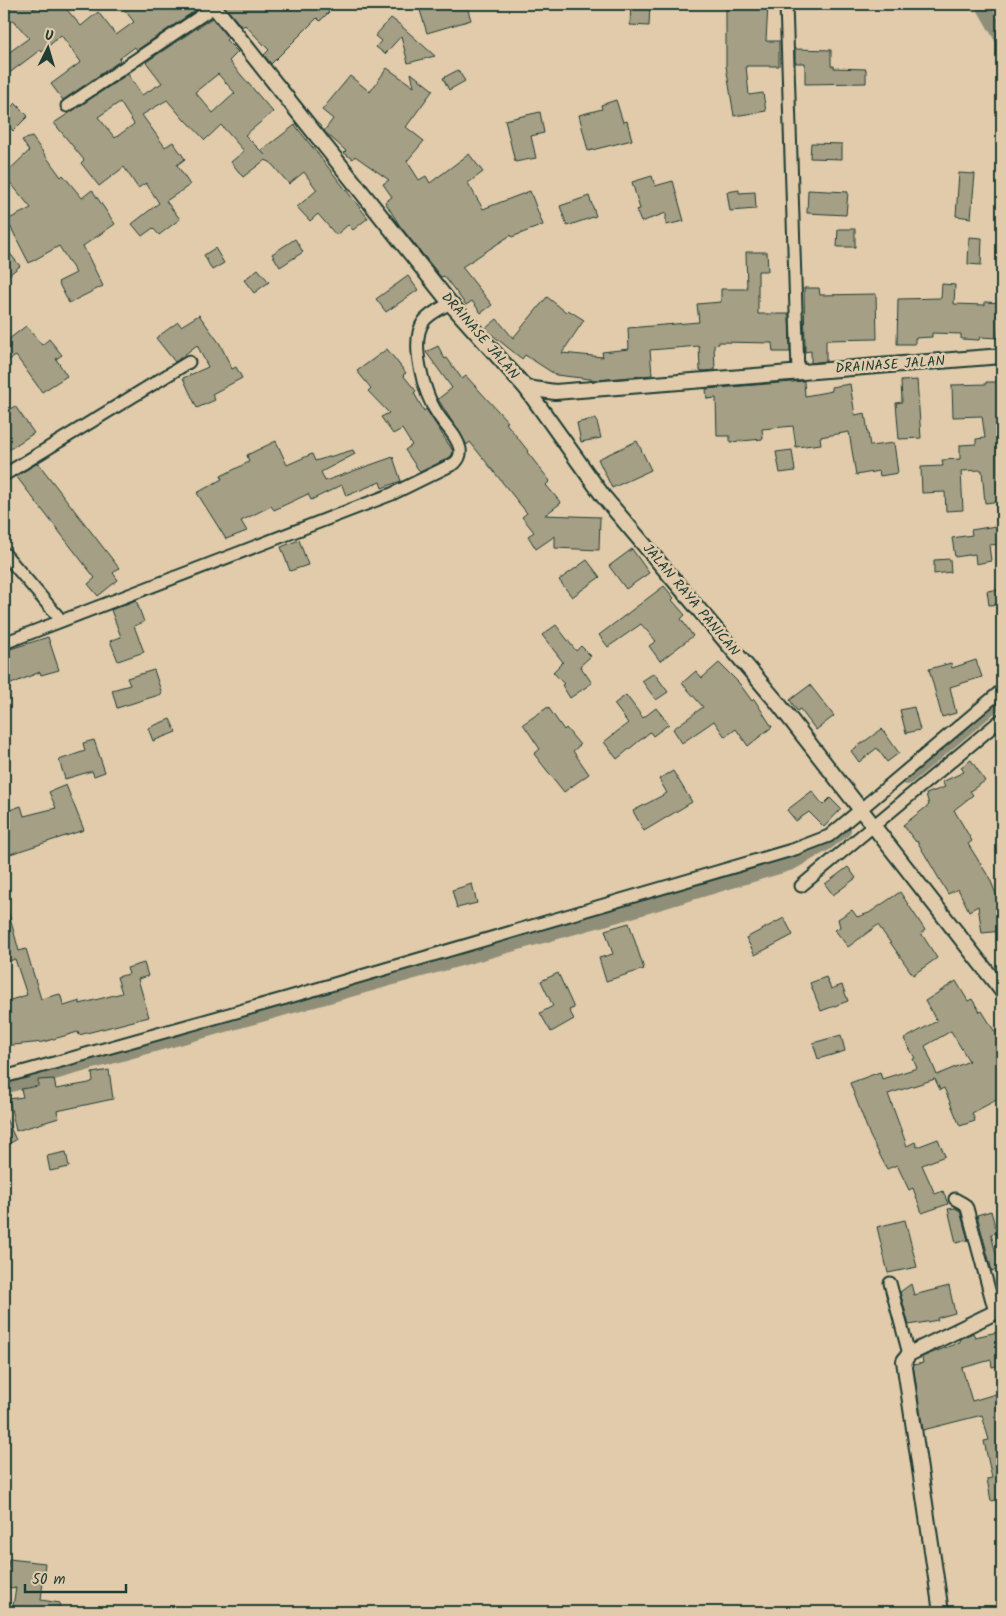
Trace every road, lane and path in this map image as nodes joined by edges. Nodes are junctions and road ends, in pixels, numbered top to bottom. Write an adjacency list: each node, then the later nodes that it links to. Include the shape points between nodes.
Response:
1 (786, 4): 7 (street)
2 (213, 5): 3 (street); 4 (street, DRAINASE JALAN)
3 (67, 106)
4 (450, 303): 8 (street, DRAINASE JALAN); 11 (street, via 424,321 419,332 419,361 436,413 458,444 460,454 455,463 392,494)
5 (1002, 356): 7 (street, DRAINASE JALAN)
6 (189, 362): 9 (street)
7 (798, 372): 8 (street, DRAINASE JALAN, via 555,392)
8 (526, 388): 15 (street, JALAN RAYA PANICAN, via 603,496 777,702)
9 (4, 475)
10 (4, 553): 11 (street)
11 (61, 620): 12 (street)
12 (4, 643)
13 (1002, 690): 15 (street)
14 (1002, 719): 16 (street)
15 (860, 809): 16 (street, JALAN RAYA PANICAN); 19 (street, via 829,836 795,849)
16 (872, 825): 17 (street); 18 (street, JALAN RAYA PANICAN)
17 (801, 886)
18 (1002, 991)
19 (4, 1078)
20 (955, 1200): 22 (street, via 967,1208)
21 (890, 1283): 23 (street)
22 (998, 1310): 23 (street)
23 (908, 1354): 24 (street, via 904,1372)
24 (941, 1612)

